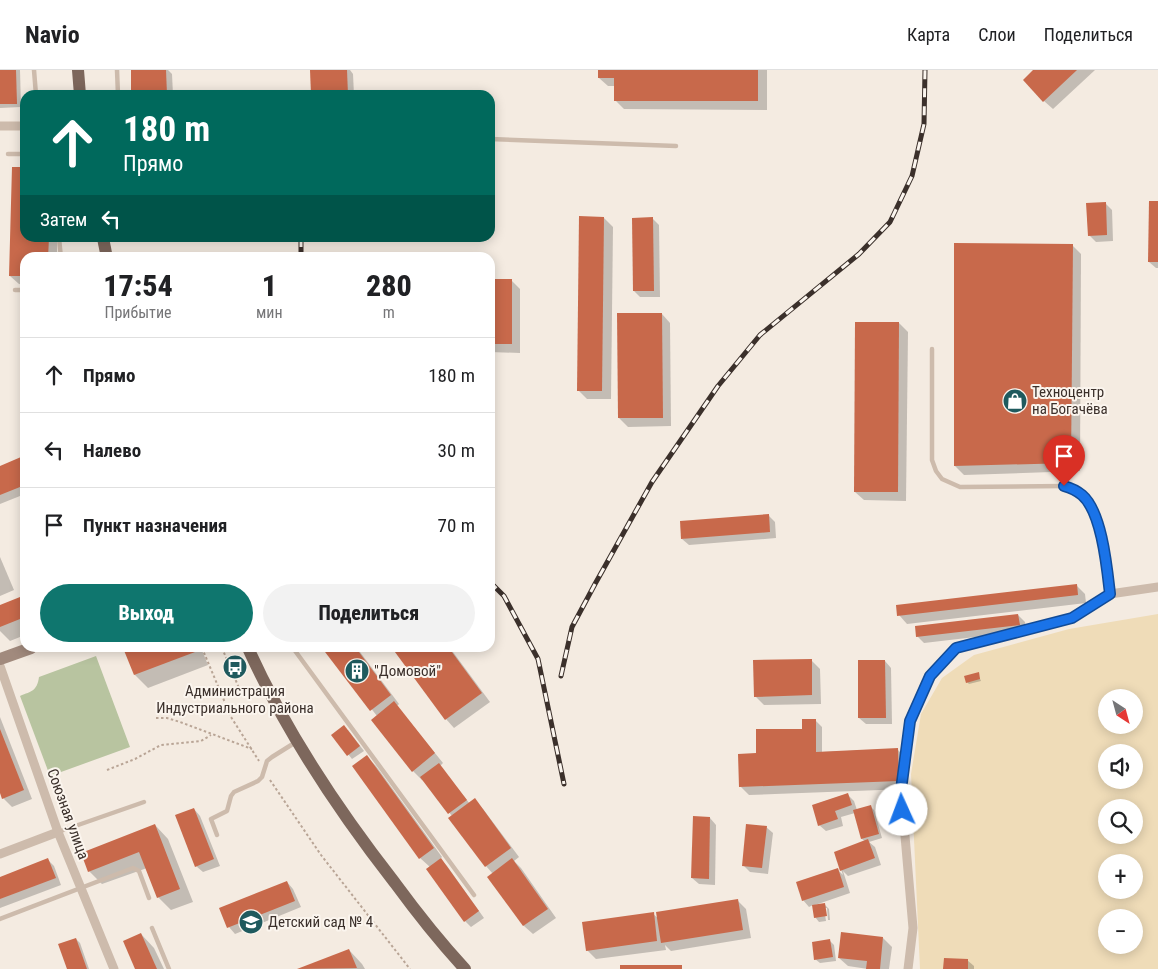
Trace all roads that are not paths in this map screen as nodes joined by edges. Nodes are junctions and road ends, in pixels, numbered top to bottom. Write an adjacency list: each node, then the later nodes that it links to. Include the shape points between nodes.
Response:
1 (34, 70): 4 (lane)
2 (78, 70): 5 (main road)
3 (118, 70): 6 (lane)
4 (36, 90)
5 (80, 90)
6 (118, 90)
7 (0, 126): 8 (street)
8 (20, 126)
9 (495, 139): 10 (lane)
10 (676, 146)
11 (8, 154): 12 (lane)
12 (20, 154)
13 (15, 290): 14 (lane)
14 (20, 290)
15 (932, 349): 17 (lane, via 932,460 936,471 942,479 960,487 1064,486 1074,489 1093,511 1105,551)
16 (1158, 587): 17 (street)
17 (1110, 594): 36 (street, via 1072,618 956,648 930,676 910,721 901,790 912,928)
18 (20, 652): 21 (street)
19 (250, 652): 23 (main road)
20 (297, 652): 29 (lane)
21 (0, 659)
22 (0, 666): 25 (street, Союзная улица)
23 (297, 742): 26 (lane, via 272,757 258,781 234,792 227,811 211,819); 35 (main road, via 356,833)
24 (144, 802): 25 (lane)
25 (58, 832): 27 (street); 28 (street, Союзная улица)
26 (217, 835)
27 (0, 854)
28 (81, 888): 30 (lane, via 136,868); 31 (lane); 33 (street, Союзная улица)
29 (474, 895)
30 (149, 898)
31 (0, 919)
32 (152, 928): 34 (lane)
33 (114, 969)
34 (170, 969)
35 (464, 969)
36 (908, 969)

